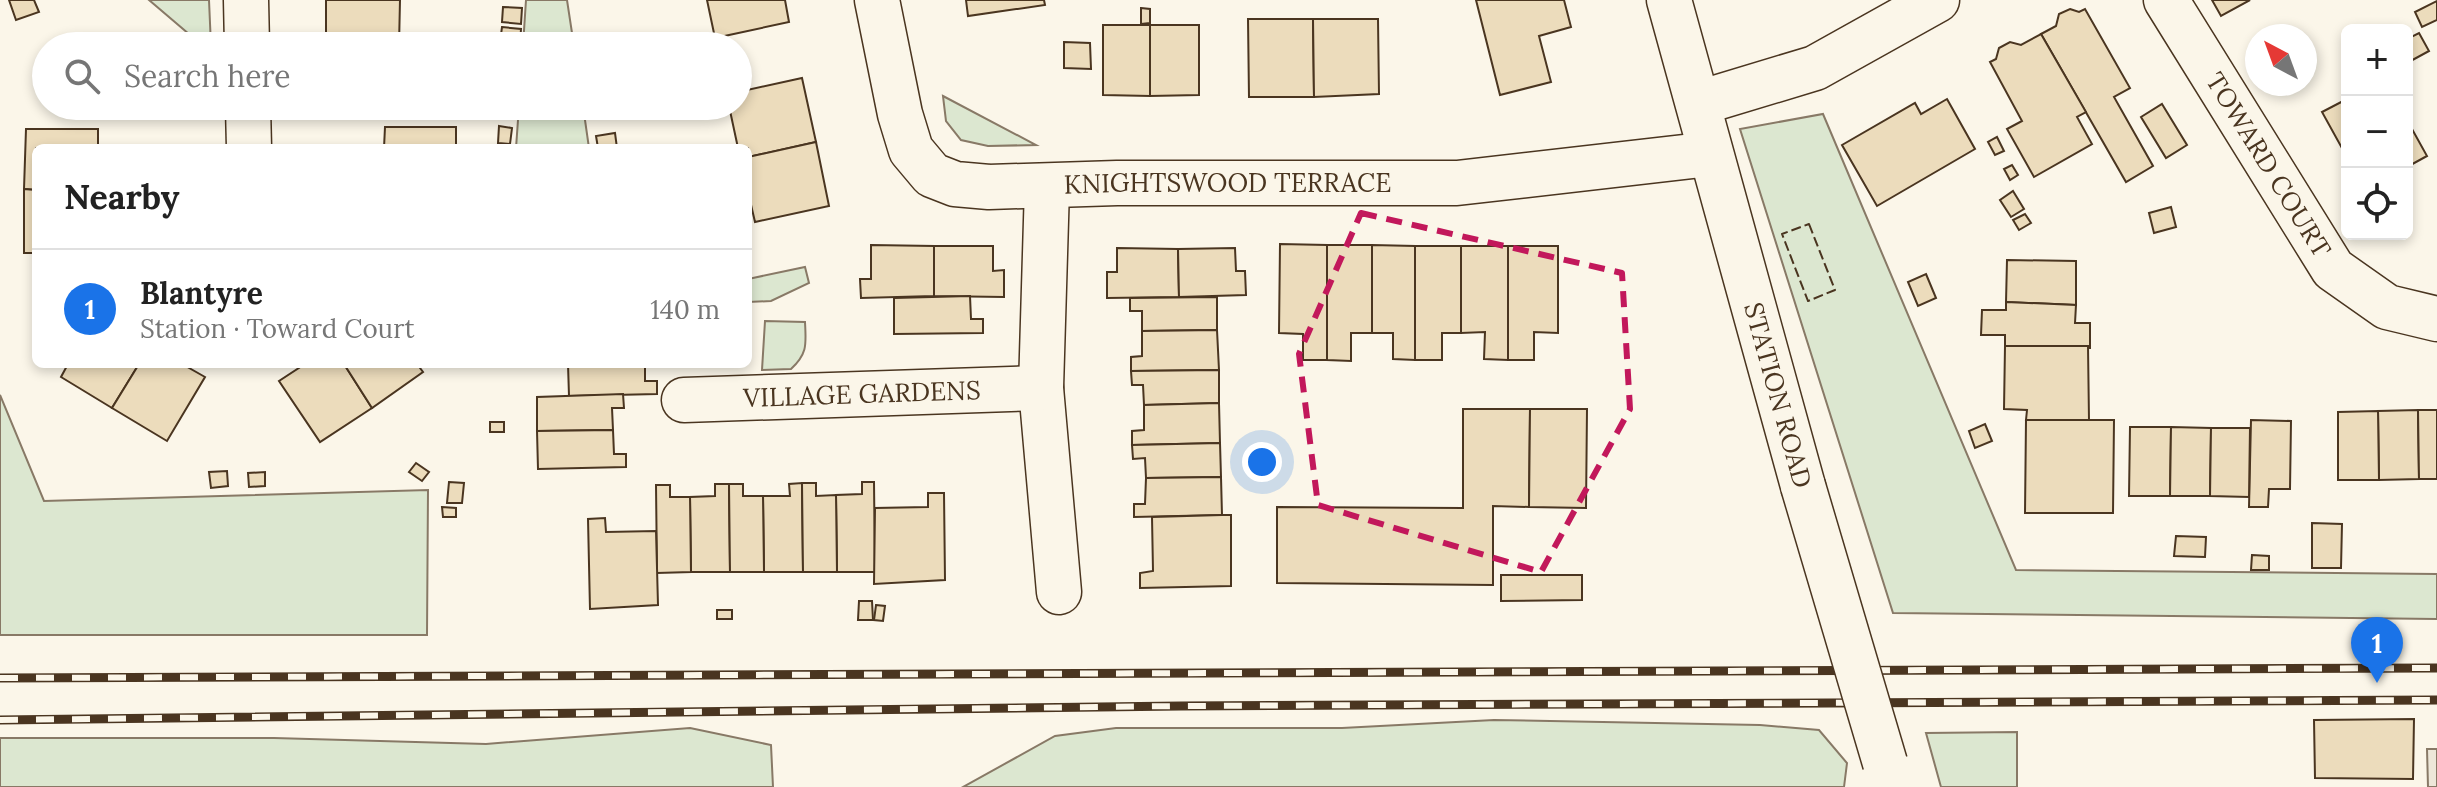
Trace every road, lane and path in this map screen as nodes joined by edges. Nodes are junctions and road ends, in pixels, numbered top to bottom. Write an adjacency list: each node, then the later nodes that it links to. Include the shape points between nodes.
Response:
1 (246, 0): 6 (street)
2 (877, 0): 11 (street, KNIGHTSWOOD TERRACE, via 911,150 932,175 955,184)
3 (1669, 0): 7 (street, STATION ROAD)
4 (1937, 0): 7 (street, via 1815,68)
5 (2166, 0): 12 (street, TOWARD COURT, via 2333,269 2387,307)
6 (247, 32)
7 (1699, 103): 10 (street, STATION ROAD)
8 (248, 120): 9 (street)
9 (249, 144)
10 (1710, 154): 11 (street, KNIGHTSWOOD TERRACE, via 1457,183); 16 (street, STATION ROAD, bridge)
11 (1047, 187): 13 (street)
12 (2437, 319)
13 (1041, 388): 14 (street, VILLAGE GARDENS); 15 (street)
14 (684, 400)
15 (1059, 592)
16 (1889, 775)

